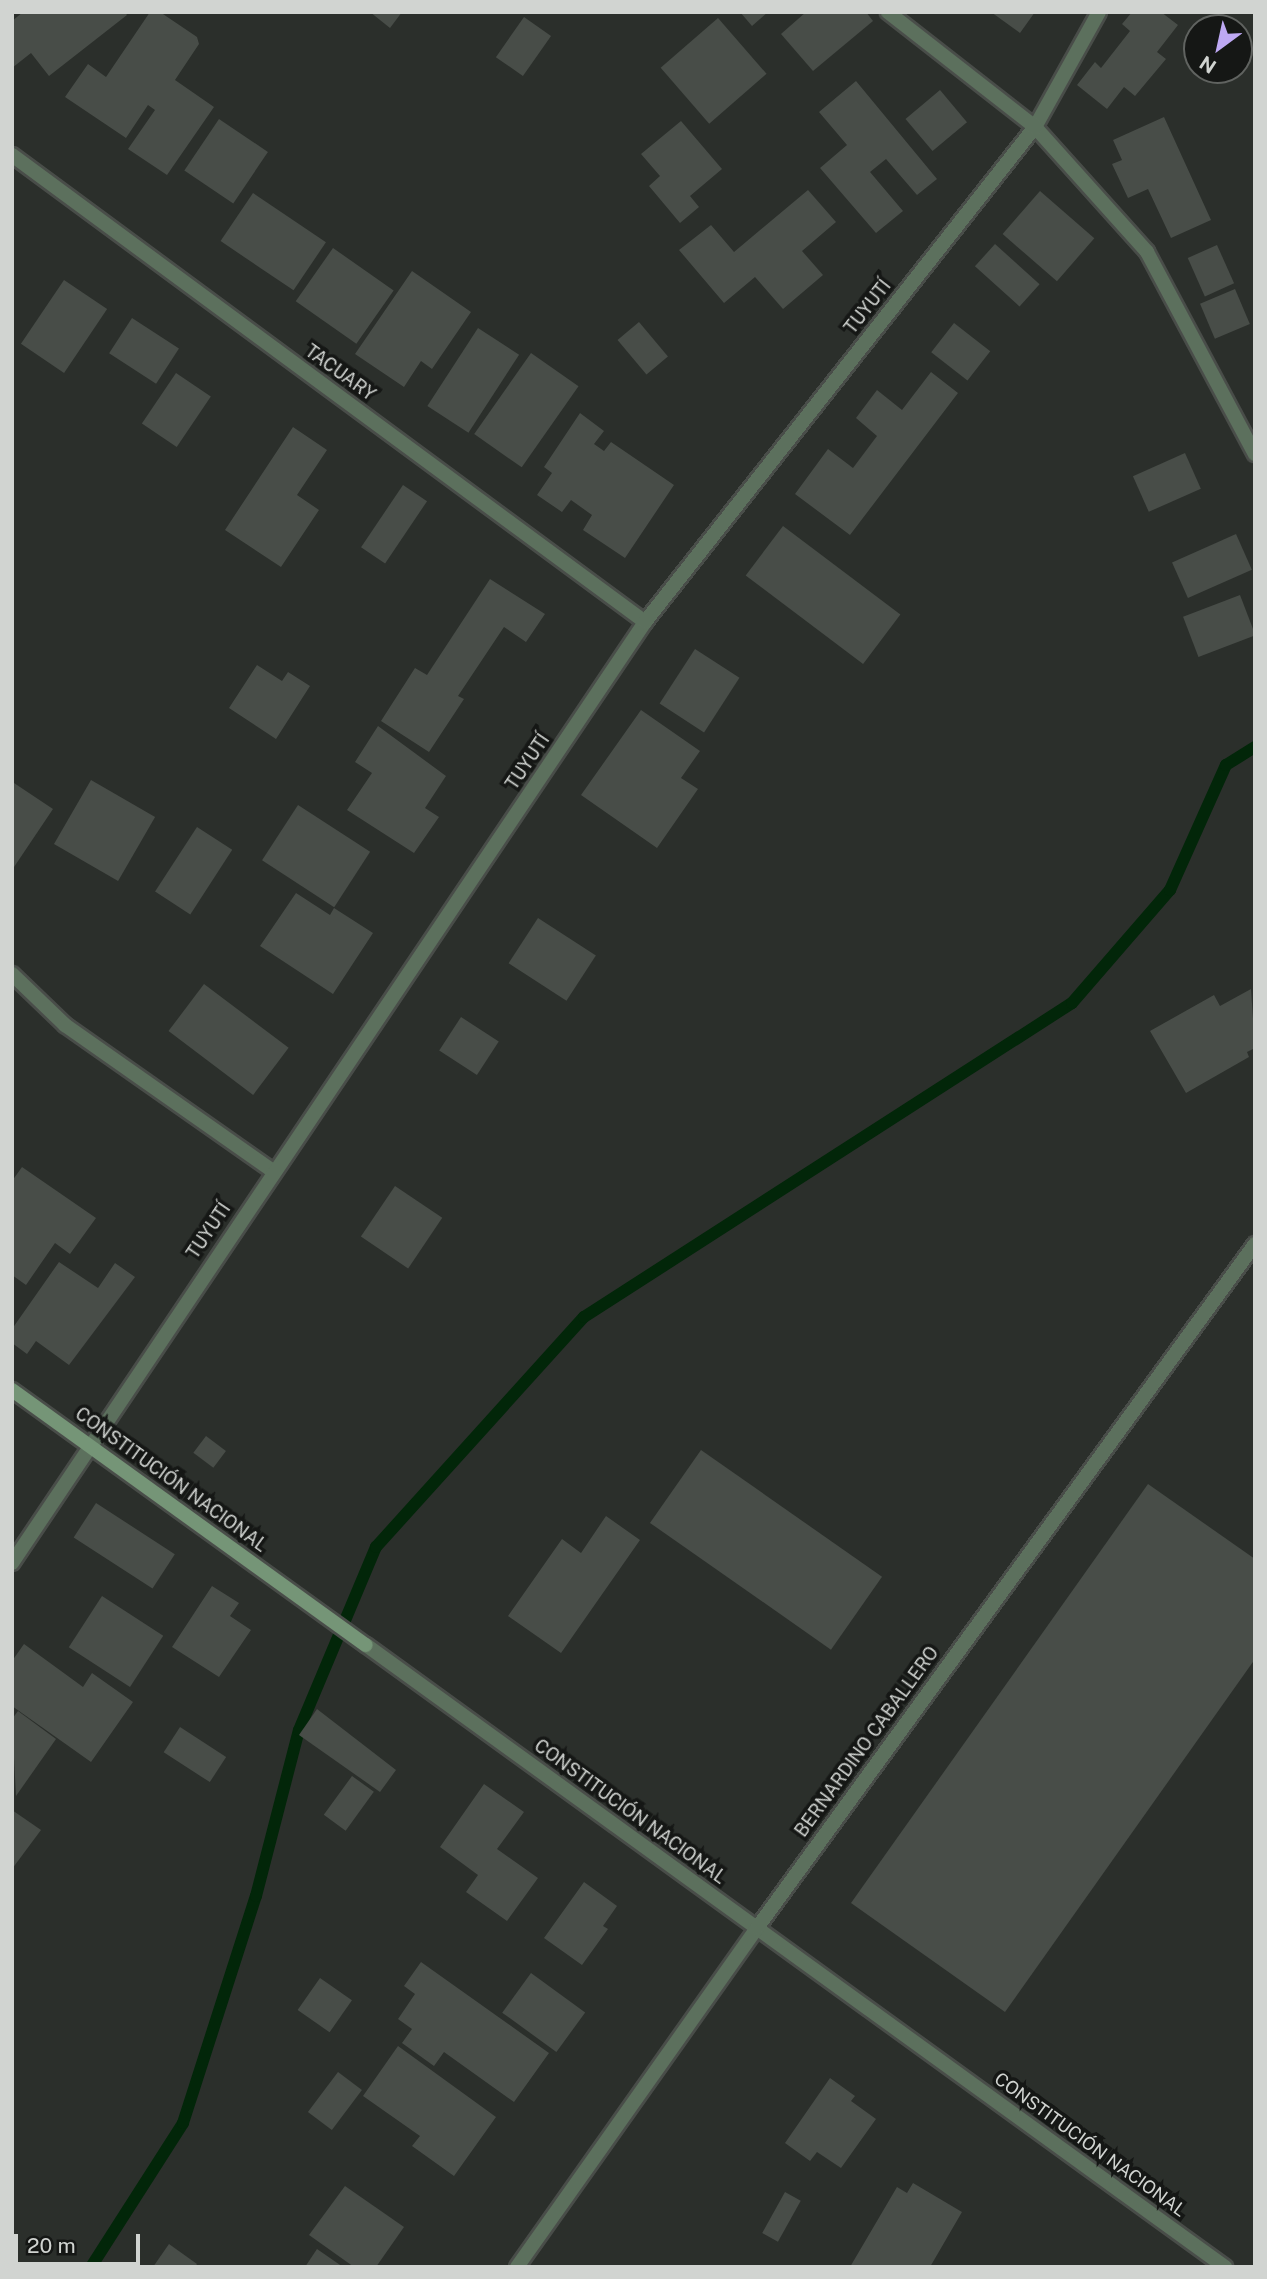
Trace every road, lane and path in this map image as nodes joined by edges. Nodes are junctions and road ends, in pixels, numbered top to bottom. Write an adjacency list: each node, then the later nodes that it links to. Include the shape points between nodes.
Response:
1 (888, 12): 3 (street)
2 (1099, 12): 3 (street, TUYUTÍ)
3 (1035, 127): 5 (street, via 1147,251); 6 (street, TUYUTÍ)
4 (12, 155): 6 (street, TACUARY)
5 (1255, 454)
6 (645, 622): 8 (street, TUYUTÍ)
7 (12, 974): 8 (street, via 65,1025)
8 (273, 1171): 11 (street, TUYUTÍ)
9 (1255, 1244): 13 (street, BERNARDINO CABALLERO)
10 (12, 1390): 11 (street, CONSTITUCIÓN NACIONAL)
11 (88, 1444): 12 (street, TUYUTÍ); 13 (street, CONSTITUCIÓN NACIONAL)
12 (12, 1563)
13 (757, 1928): 14 (street, BERNARDINO CABALLERO); 15 (street, CONSTITUCIÓN NACIONAL)
14 (517, 2267)
15 (1225, 2267)

